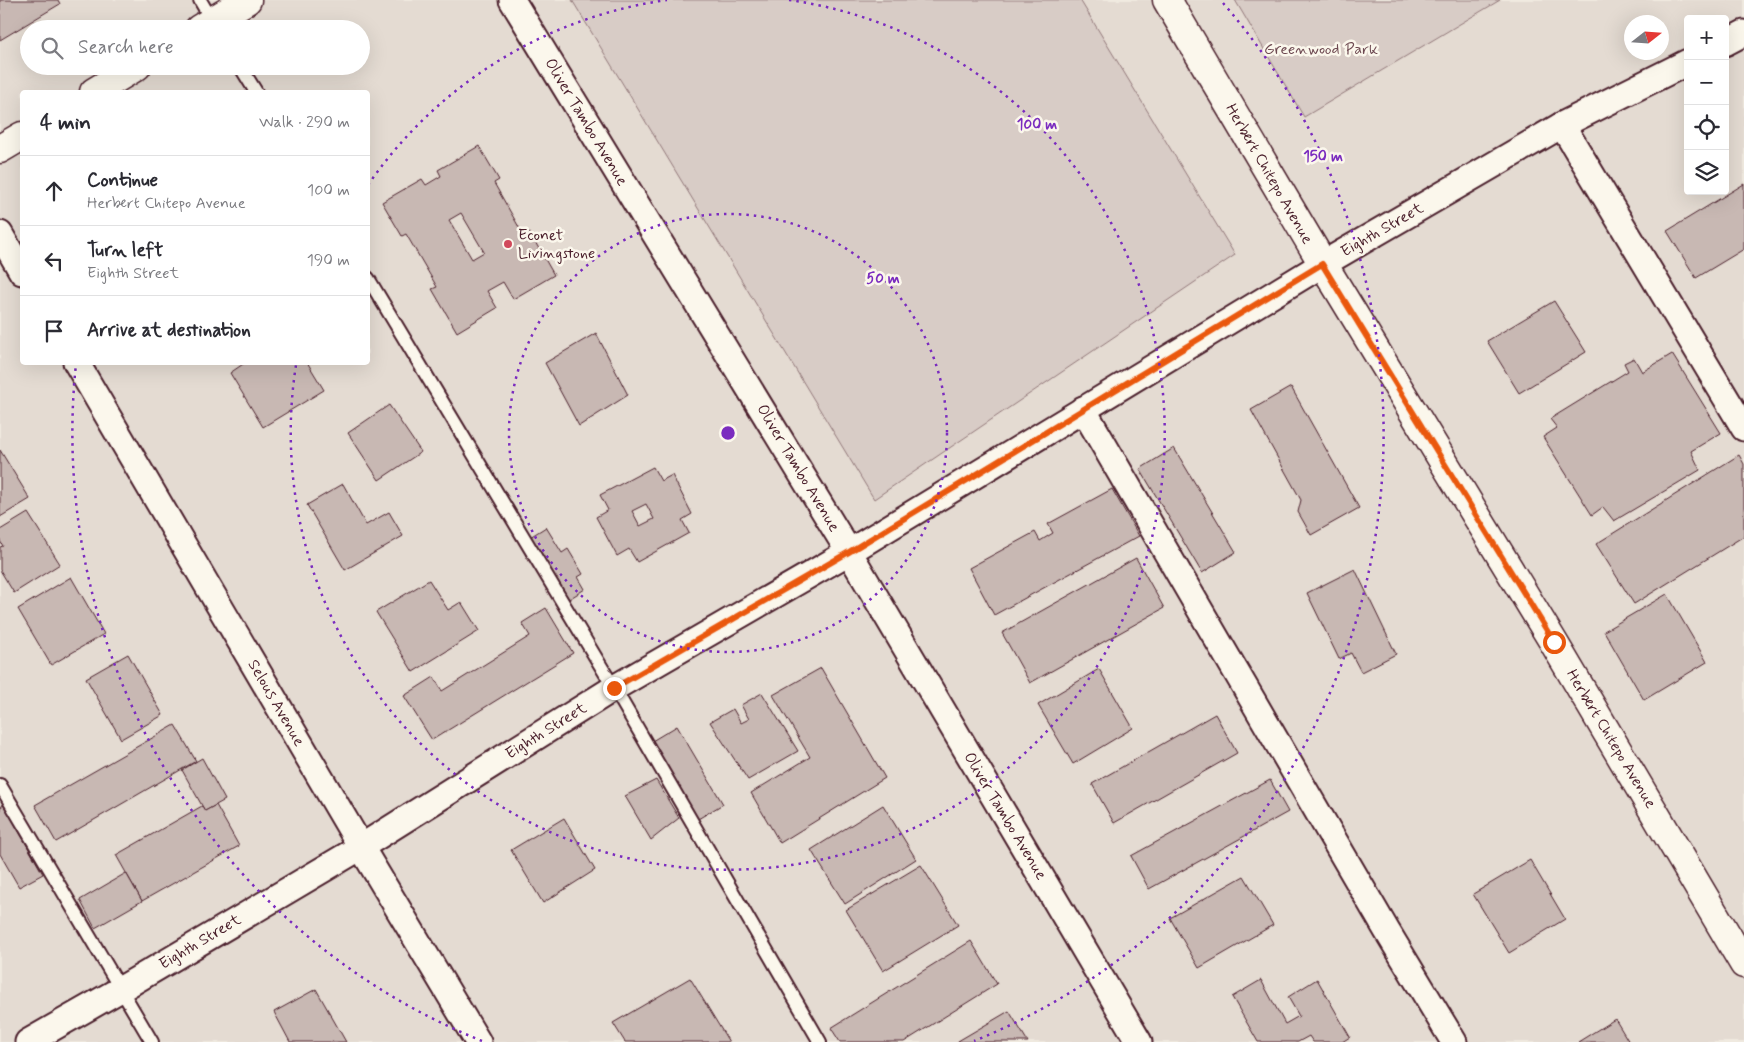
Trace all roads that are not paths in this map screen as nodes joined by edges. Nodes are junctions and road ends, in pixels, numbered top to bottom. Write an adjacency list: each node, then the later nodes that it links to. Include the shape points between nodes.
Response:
1 (247, 0): 4 (main road)
2 (512, 0): 22 (street, Oliver Tambo Avenue)
3 (1167, 0): 16 (main road, Herbert Chitepo Avenue)
4 (207, 20)
5 (1744, 33): 6 (street)
6 (1729, 41)
7 (1684, 64): 12 (street, Eighth Street)
8 (122, 75): 10 (main road)
9 (246, 75): 11 (lane)
10 (97, 90)
11 (255, 90)
12 (1562, 125): 16 (street, Eighth Street); 21 (street)
13 (20, 137): 14 (main road)
14 (0, 149)
15 (0, 234): 17 (street)
16 (1322, 264): 20 (street, Eighth Street); 26 (main road, Herbert Chitepo Avenue, via 1559,651)
17 (20, 269)
18 (370, 281): 23 (lane)
19 (78, 365): 25 (street, Selous Avenue)
20 (1083, 409): 22 (street, Eighth Street); 33 (street)
21 (1744, 428)
22 (849, 552): 23 (street, Eighth Street); 32 (street, Oliver Tambo Avenue)
23 (614, 688): 25 (street, Eighth Street); 31 (lane)
24 (0, 785): 27 (lane)
25 (361, 847): 27 (street, Eighth Street); 30 (street, Selous Avenue)
26 (1744, 964)
27 (121, 990): 28 (street, Eighth Street); 29 (lane)
28 (28, 1042)
29 (152, 1042)
30 (478, 1042)
31 (820, 1042)
32 (1138, 1042)
33 (1454, 1042)

